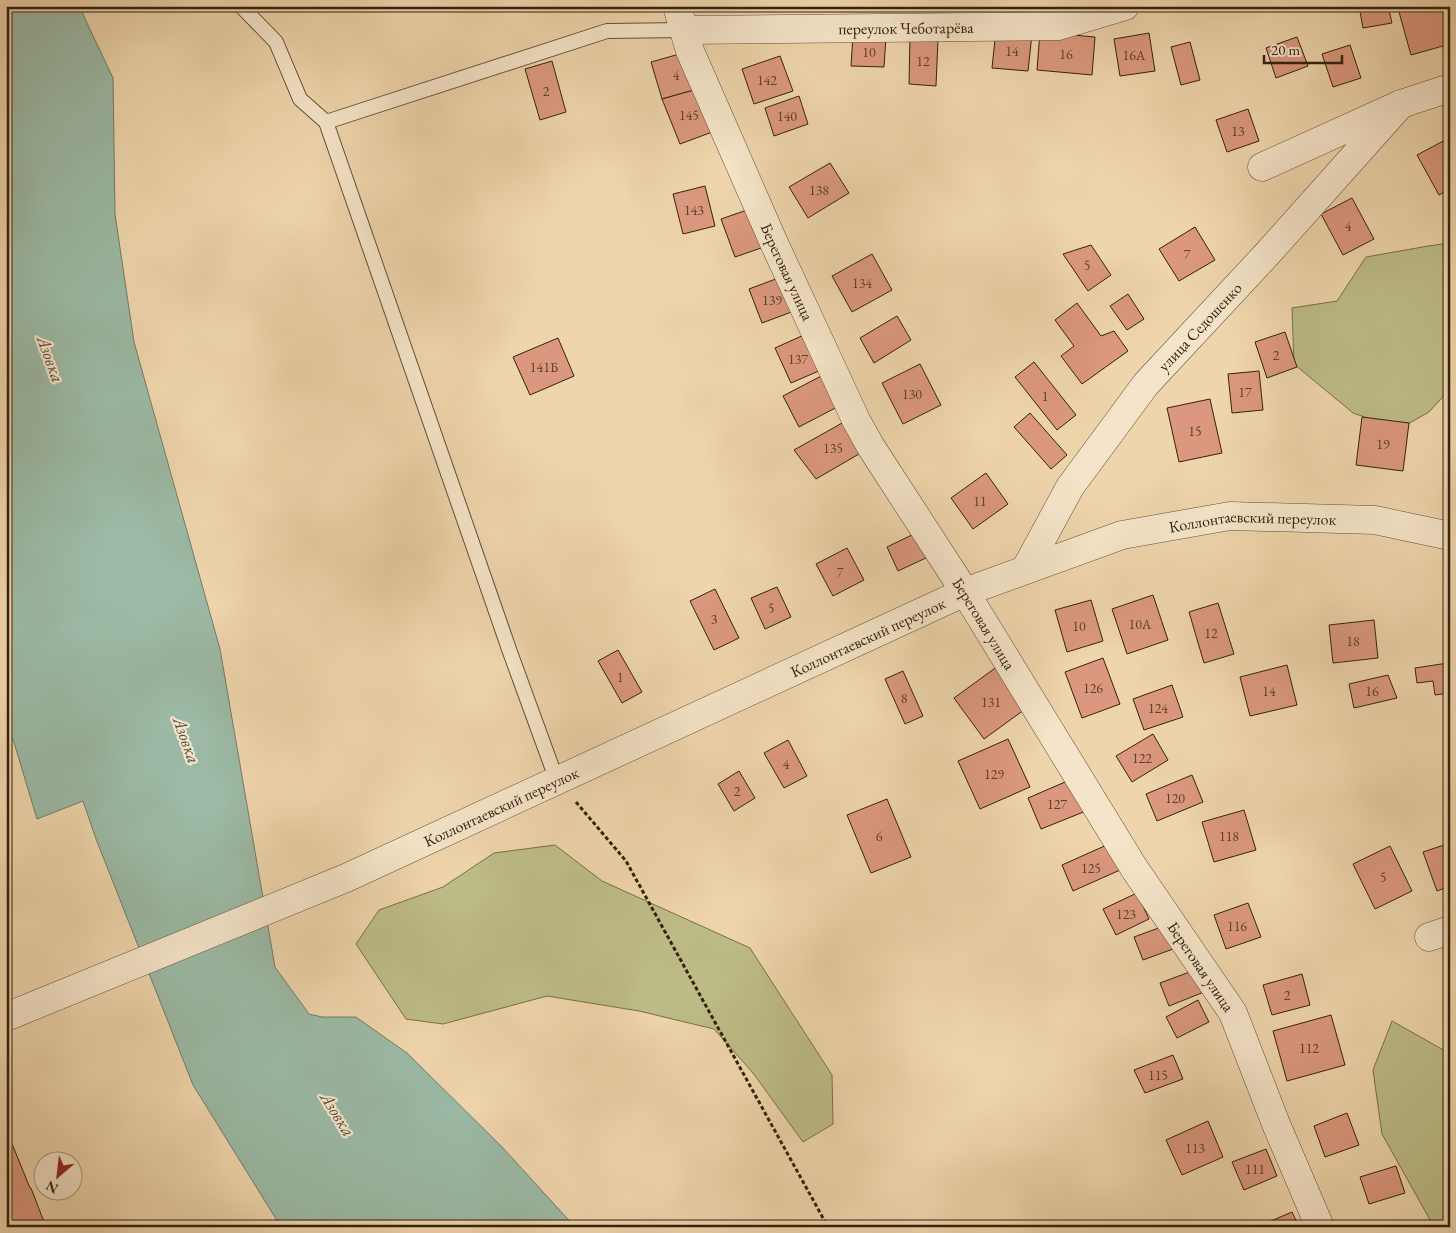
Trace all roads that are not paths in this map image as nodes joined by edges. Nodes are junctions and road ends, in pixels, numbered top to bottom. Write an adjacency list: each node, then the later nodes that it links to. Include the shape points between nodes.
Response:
1 (241, 6): 6 (lane, via 276,42 300,100)
2 (1125, 6): 3 (street, переулок Чеботарёва, via 1058,26)
3 (680, 18): 6 (lane, via 607,31); 10 (street, Береговая улица, via 690,51 774,243 856,420)
4 (1450, 88): 5 (street)
5 (1401, 104): 7 (street); 9 (street, улица Седошенко, via 1146,384 1070,487)
6 (326, 122): 11 (lane)
7 (1262, 167)
8 (1450, 536): 9 (street, Коллонтаевский переулок, via 1375,520 1230,516 1122,535)
9 (1025, 570): 10 (street, Коллонтаевский переулок)
10 (965, 592): 11 (street, Коллонтаевский переулок); 13 (street, Береговая улица, via 1134,868 1233,1013)
11 (557, 781): 12 (street, Коллонтаевский переулок, via 346,878)
12 (6, 1017)
13 (1320, 1227)

